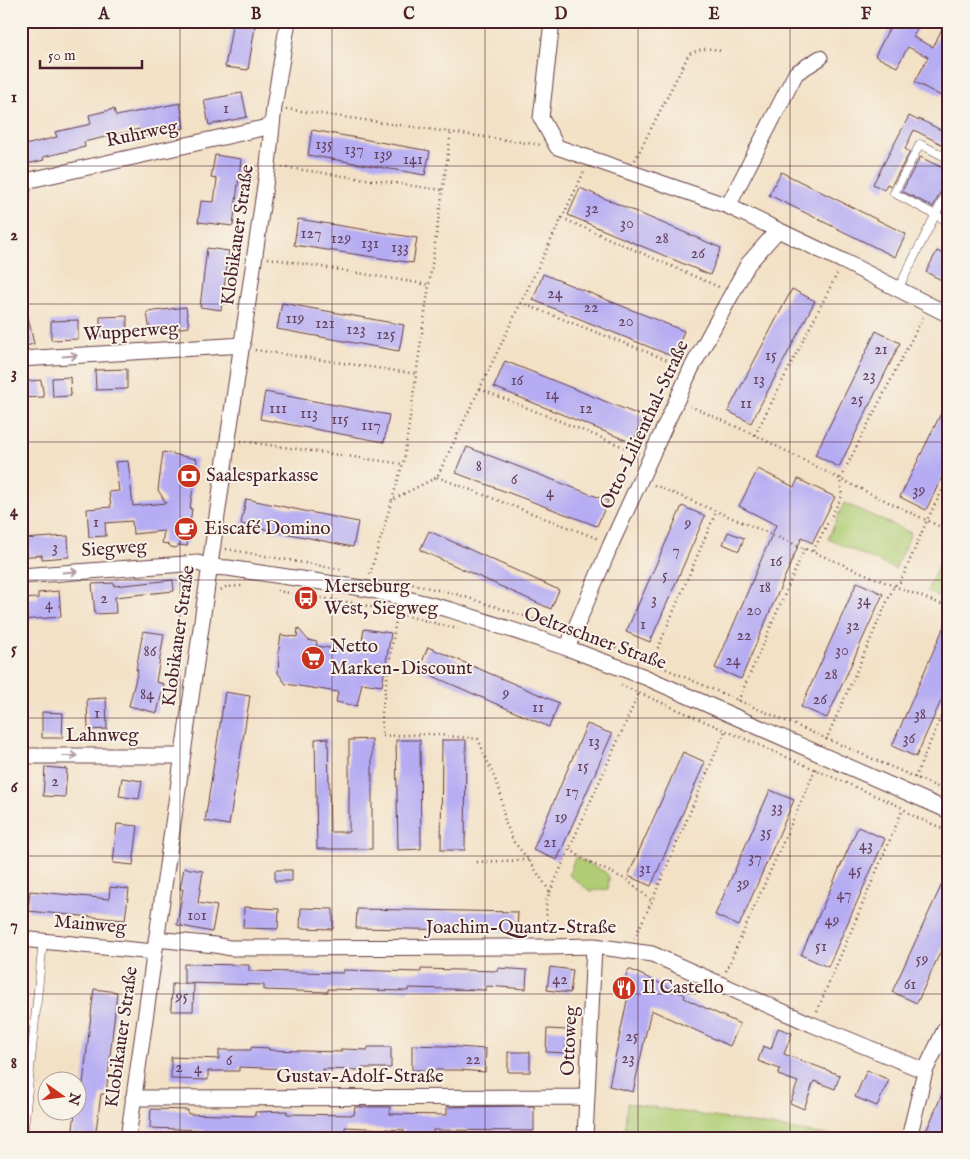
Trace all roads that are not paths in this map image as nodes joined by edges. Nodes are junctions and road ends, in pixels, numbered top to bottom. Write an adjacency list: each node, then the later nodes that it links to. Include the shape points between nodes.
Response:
1 (288, 21): 4 (street, Klobikauer Straße)
2 (552, 21): 8 (street, via 541,118 557,147)
3 (820, 58): 8 (street, via 796,73)
4 (272, 126): 6 (street, Ruhrweg); 15 (street, Klobikauer Straße)
5 (949, 158): 9 (lane, via 920,144 894,193)
6 (25, 181): 12 (lane)
7 (949, 188): 9 (lane)
8 (728, 206): 11 (street)
9 (935, 215): 10 (lane); 13 (lane)
10 (949, 222)
11 (778, 230): 13 (street); 19 (street, Otto-Lilienthal-Straße, via 748,264 691,369)
12 (21, 247)
13 (898, 289): 14 (street)
14 (949, 315)
15 (243, 345): 16 (street, Wupperweg, one-way to 15); 17 (street, Klobikauer Straße)
16 (21, 360)
17 (209, 567): 18 (street, Siegweg, one-way to 17, via 198,563); 19 (street, Oeltzschner Straße, via 368,589 451,610); 21 (street, Klobikauer Straße)
18 (21, 576)
19 (567, 648): 22 (street, Oeltzschner Straße, via 645,677)
20 (21, 756): 21 (street, Lahnweg, one-way to 21)
21 (182, 756): 25 (street, Klobikauer Straße)
22 (949, 811)
23 (21, 939): 24 (street, Mainweg)
24 (43, 941): 25 (street, Mainweg); 31 (lane)
25 (155, 945): 26 (street, Joachim-Quantz-Straße, via 230,948); 30 (street, Klobikauer Straße)
26 (594, 946): 28 (street, Joachim-Quantz-Straße, via 652,954); 29 (street, Ottoweg)
27 (949, 1020): 28 (street)
28 (925, 1071): 34 (street)
29 (587, 1096): 30 (street, Gustav-Adolf-Straße); 33 (street, Ottoweg)
30 (133, 1098): 32 (street, Klobikauer Straße)
31 (23, 1138)
32 (128, 1138)
33 (585, 1138)
34 (909, 1138)

